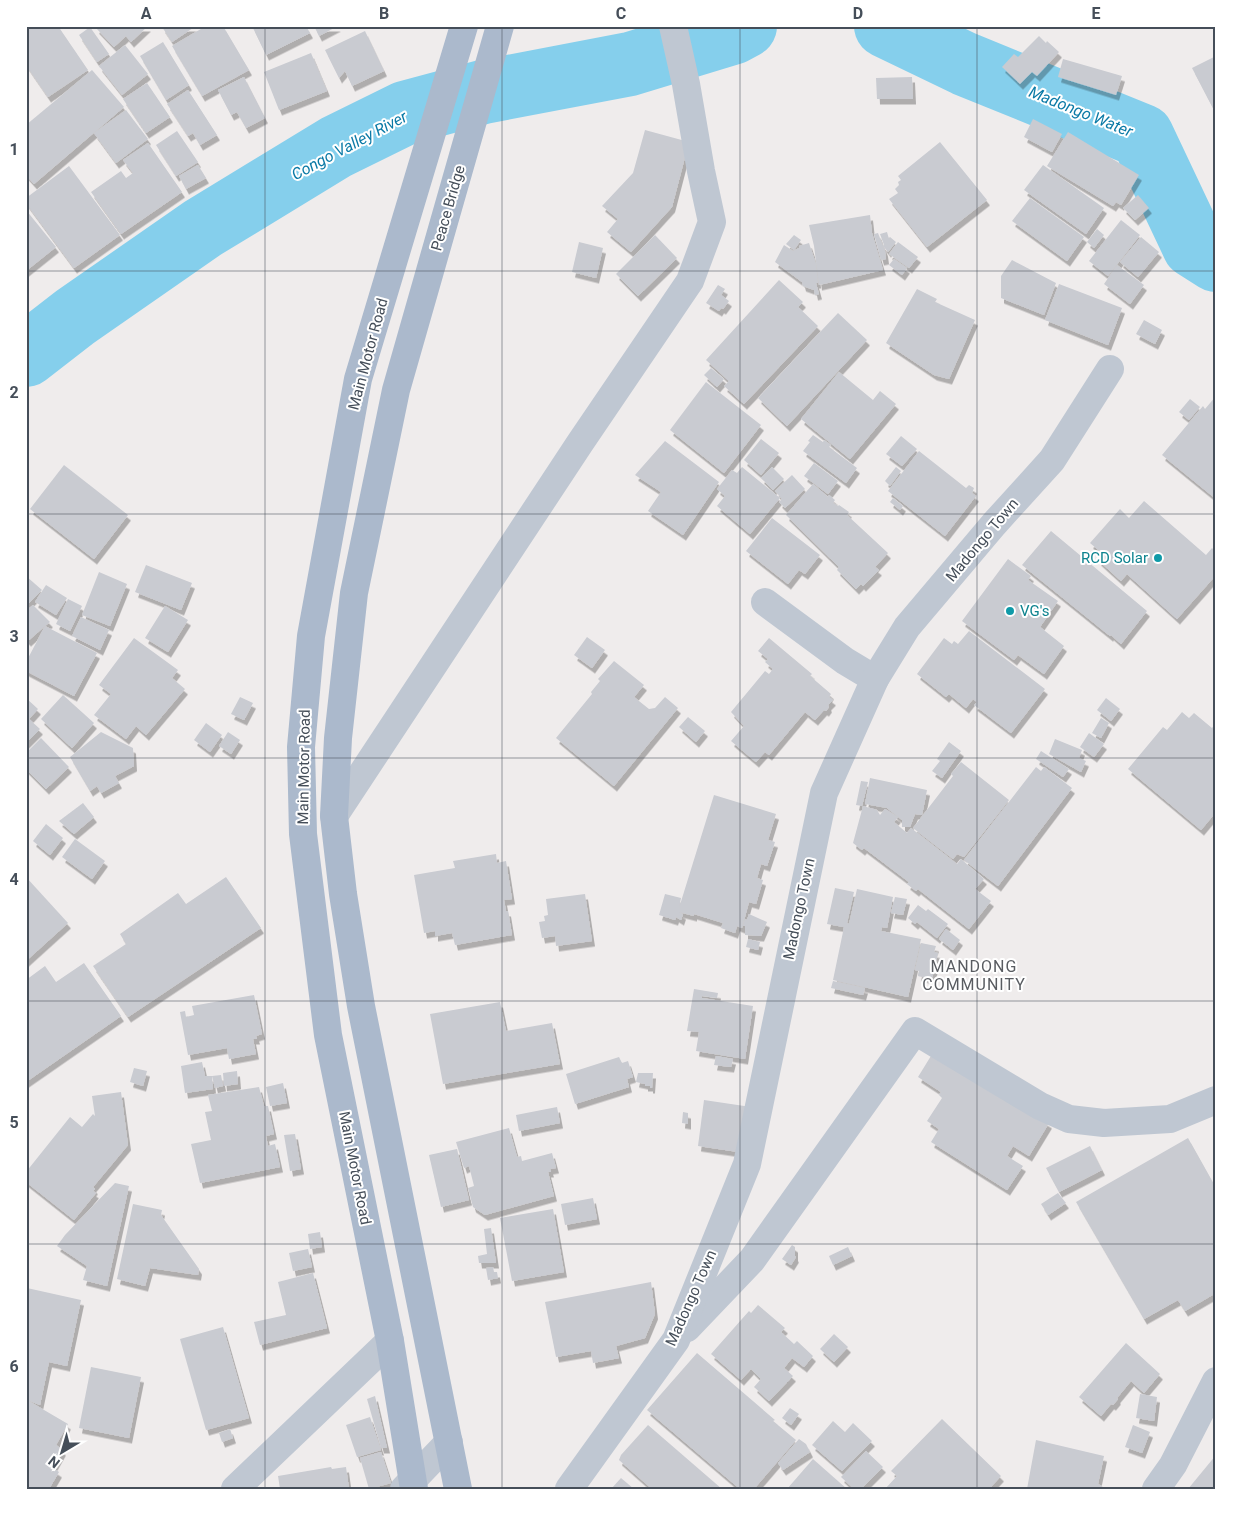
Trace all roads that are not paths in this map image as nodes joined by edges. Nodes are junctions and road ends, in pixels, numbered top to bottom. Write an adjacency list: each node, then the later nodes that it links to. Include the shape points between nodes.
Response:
1 (464, 26): 11 (main road, Main Motor Road, via 358,379 312,636 301,747 303,834 328,1035)
2 (500, 26): 5 (main road, Peace Bridge)
3 (673, 27): 8 (street, via 712,222 690,282)
4 (1110, 369): 7 (street, Madongo Town, via 1052,460 907,627)
5 (396, 390): 8 (main road, Main Motor Road, via 354,592 338,738)
6 (765, 602): 7 (street)
7 (875, 679): 10 (street, Madongo Town, via 824,793 747,1164)
8 (334, 816): 13 (main road, Main Motor Road, via 361,1006)
9 (1216, 1100): 10 (street, via 1170,1119 1104,1124 1069,1120 915,1031 752,1260)
10 (676, 1340): 17 (street, Madongo Town)
11 (390, 1341): 14 (main road, Main Motor Road); 15 (street)
12 (1216, 1381): 18 (street, via 1173,1465)
13 (449, 1442): 14 (street); 16 (main road, Main Motor Road)
14 (410, 1486)
15 (235, 1489)
16 (458, 1489)
17 (568, 1489)
18 (1156, 1489)

